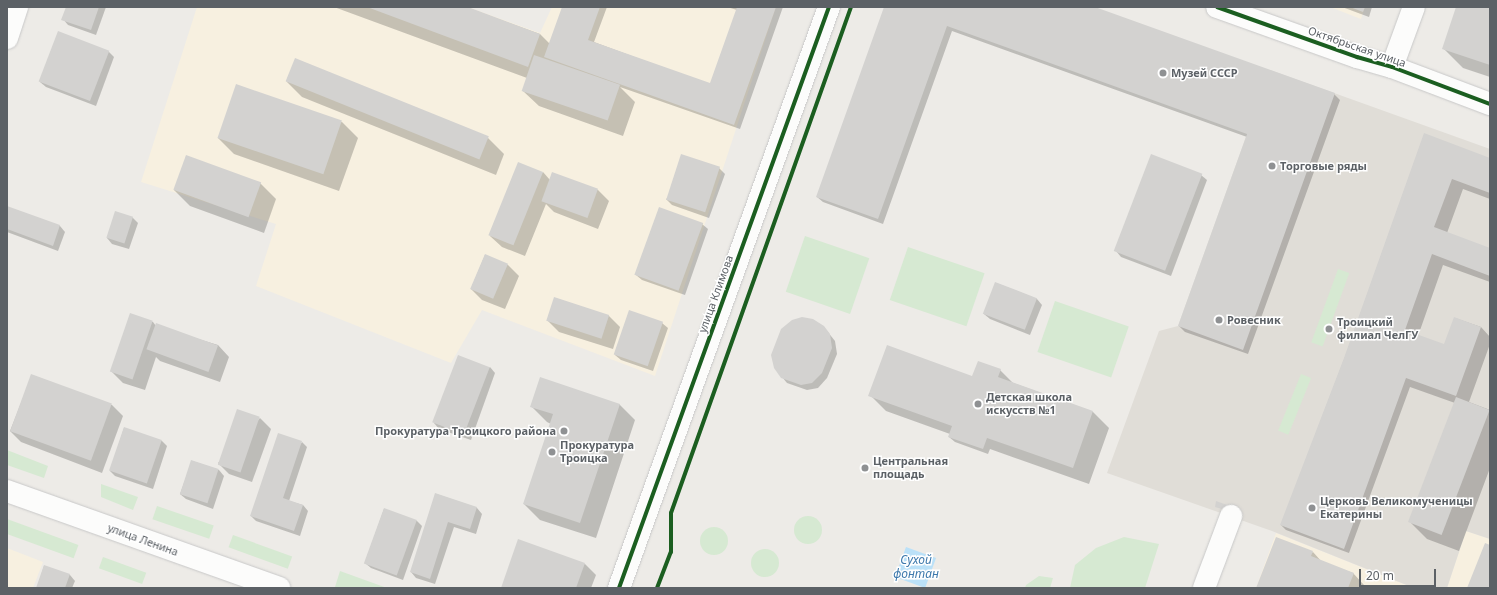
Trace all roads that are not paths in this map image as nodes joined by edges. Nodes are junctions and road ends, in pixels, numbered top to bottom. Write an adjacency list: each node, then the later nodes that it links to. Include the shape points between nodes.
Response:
1 (17, 7): 5 (street)
2 (829, 7): 11 (street, улица Климова)
3 (1217, 7): 6 (street, Октябрьская улица)
4 (1414, 7): 6 (street)
5 (7, 38)
6 (1392, 67): 7 (street, Октябрьская улица)
7 (1490, 104)
8 (7, 491): 10 (street, улица Ленина)
9 (1231, 516): 12 (street)
10 (279, 588)
11 (619, 588)
12 (1204, 588)

